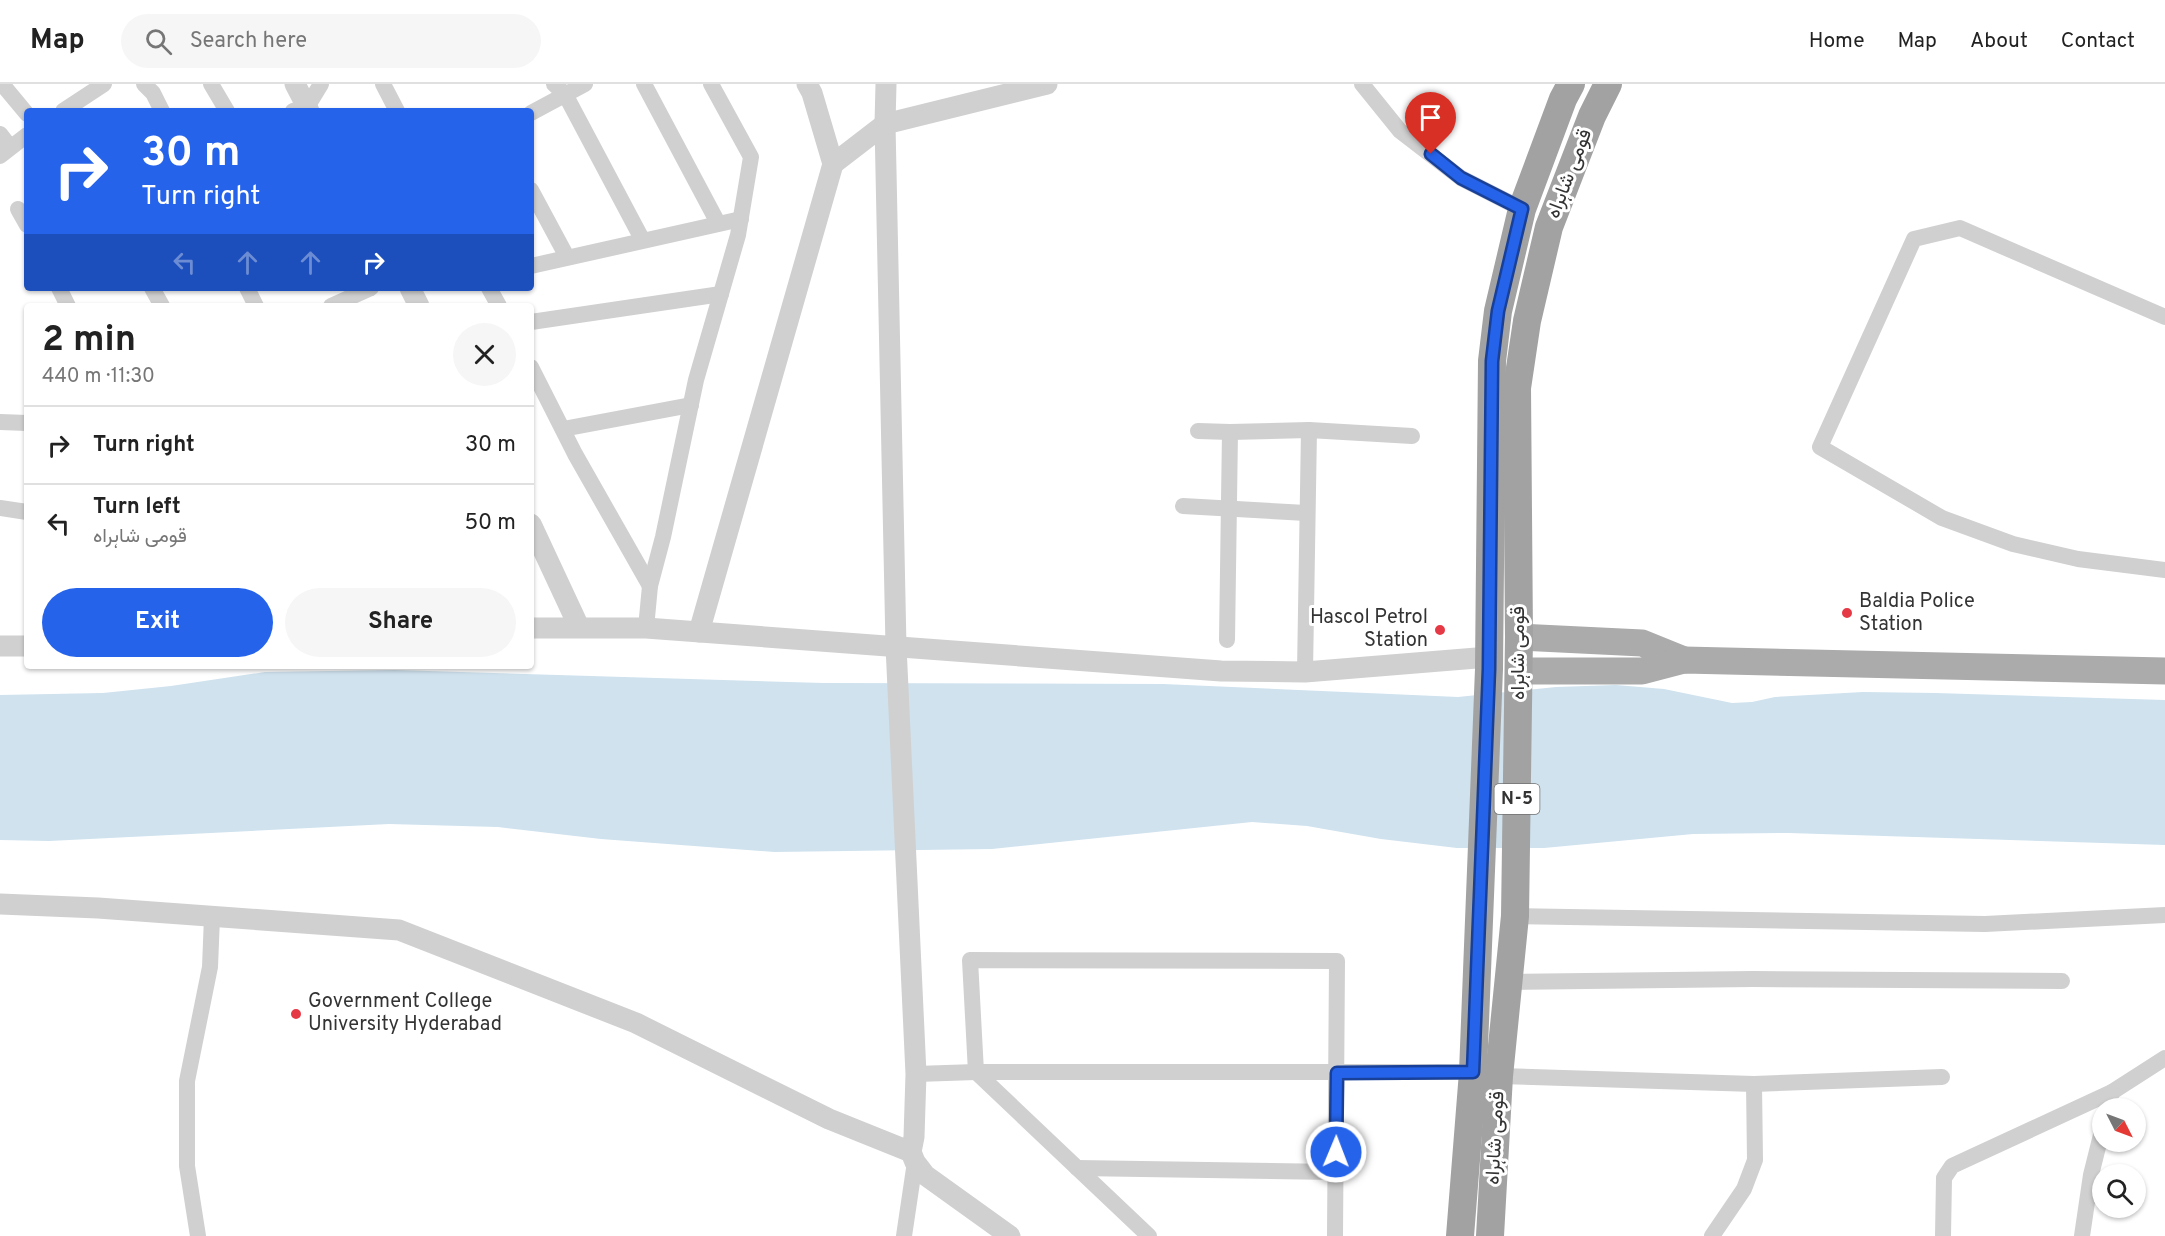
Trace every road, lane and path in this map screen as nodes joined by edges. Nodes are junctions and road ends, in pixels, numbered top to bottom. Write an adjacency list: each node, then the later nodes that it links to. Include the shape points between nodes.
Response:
1 (2, 84): 25 (street)
2 (105, 84): 19 (street)
3 (144, 84): 20 (street)
4 (212, 84): 21 (street)
5 (295, 84): 22 (street)
6 (321, 84): 23 (street)
7 (383, 84): 24 (street)
8 (585, 84): 17 (street)
9 (644, 84): 36 (street)
10 (711, 84): 34 (street, via 751,157)
11 (807, 84): 30 (street)
12 (886, 84): 27 (street)
13 (1047, 84): 18 (street)
14 (1362, 84): 33 (street, via 1400,131 1461,178)
15 (1571, 84): 33 (highway, قومی شاہراہ / N-5)
16 (1608, 84): 46 (highway, قومی شاہراہ / N-5, via 1549,227 1527,321)
17 (560, 89): 26 (street); 37 (street)
18 (1000, 90): 27 (street)
19 (68, 108)
20 (160, 108)
21 (225, 108)
22 (302, 108)
23 (304, 108)
24 (395, 108)
25 (24, 110)
26 (534, 110)
27 (885, 124): 30 (street); 71 (street)
28 (24, 136): 29 (street)
29 (4, 146)
30 (833, 164): 66 (street)
31 (534, 196): 38 (street)
32 (18, 209): 35 (street)
33 (1522, 209): 46 (highway, قومی شاہراہ / N-5, via 1498,311)
34 (741, 219): 36 (street); 41 (street)
35 (24, 220)
36 (718, 224): 37 (street)
37 (642, 239): 38 (street)
38 (567, 257): 39 (street)
39 (534, 265)
40 (364, 291): 42 (street)
41 (721, 294): 44 (street); 47 (street)
42 (338, 303)
43 (2165, 317): 61 (street, via 1960,228 1914,239 1820,447 1942,518 2003,540 2078,559)
44 (534, 322)
45 (534, 373): 50 (street)
46 (1504, 388): 67 (highway, قومی شاہراہ / N-5); 73 (highway, قومی شاہراہ / N-5)
47 (691, 405): 50 (street); 62 (street)
48 (0, 422): 49 (street)
49 (24, 423)
50 (563, 429): 62 (street)
51 (1309, 430): 53 (street); 54 (street); 59 (street)
52 (1198, 431): 53 (street)
53 (1230, 432): 57 (street)
54 (1412, 436)
55 (1183, 506): 57 (street)
56 (0, 508): 58 (street)
57 (1229, 508): 59 (street); 68 (street)
58 (24, 512)
59 (1306, 513): 75 (street)
60 (534, 530): 63 (street)
61 (2165, 570)
62 (650, 586): 65 (street)
63 (579, 627): 64 (street); 65 (street)
64 (534, 628)
65 (646, 628): 66 (street)
66 (699, 632): 71 (street)
67 (1519, 637): 72 (main road, via 1642,643); 76 (highway, قومی شاہراہ / N-5)
68 (1227, 640)
69 (0, 646): 70 (street)
70 (24, 646)
71 (896, 646): 75 (street, via 1221,671); 86 (street)
72 (1684, 660): 74 (main road); 76 (main road, via 1642,671)
73 (1489, 663): 75 (street); 87 (highway, قومی شاہراہ / N-5, via 1479,913)
74 (2165, 671)
75 (1305, 672)
76 (1519, 677): 80 (highway, قومی شاہراہ / N-5)
77 (4, 909): 79 (street, via 98,908)
78 (2165, 915): 80 (street, via 1985,924)
79 (212, 916): 93 (street, via 399,930 636,1023); 96 (street, via 210,967 187,1081 187,1166)
80 (1515, 916): 82 (highway, قومی شاہراہ / N-5)
81 (2062, 981): 82 (street)
82 (1508, 982): 87 (highway, قومی شاہراہ / N-5)
83 (2165, 1058): 90 (street)
84 (976, 1072): 85 (street); 85 (street, via 970,960 1337,961); 86 (street); 94 (street)
85 (1337, 1073): 87 (street); 95 (street)
86 (916, 1074): 93 (street)
87 (1486, 1074): 89 (street); 101 (highway, قومی شاہراہ / N-5); 102 (highway, قومی شاہراہ / N-5)
88 (1942, 1077): 89 (street)
89 (1754, 1084): 103 (street, via 1755,1160 1744,1189)
90 (2113, 1098)
91 (2092, 1108): 104 (street, via 1952,1166 1944,1178)
92 (2097, 1152): 105 (street)
93 (913, 1157): 97 (street); 98 (street, via 925,1175)
94 (1077, 1168): 95 (street); 99 (street)
95 (1335, 1172): 100 (street)
96 (198, 1236)
97 (904, 1236)
98 (1011, 1236)
99 (1149, 1236)
100 (1335, 1236)
101 (1460, 1236)
102 (1490, 1236)
103 (1712, 1236)
104 (1943, 1236)
105 (2082, 1236)

